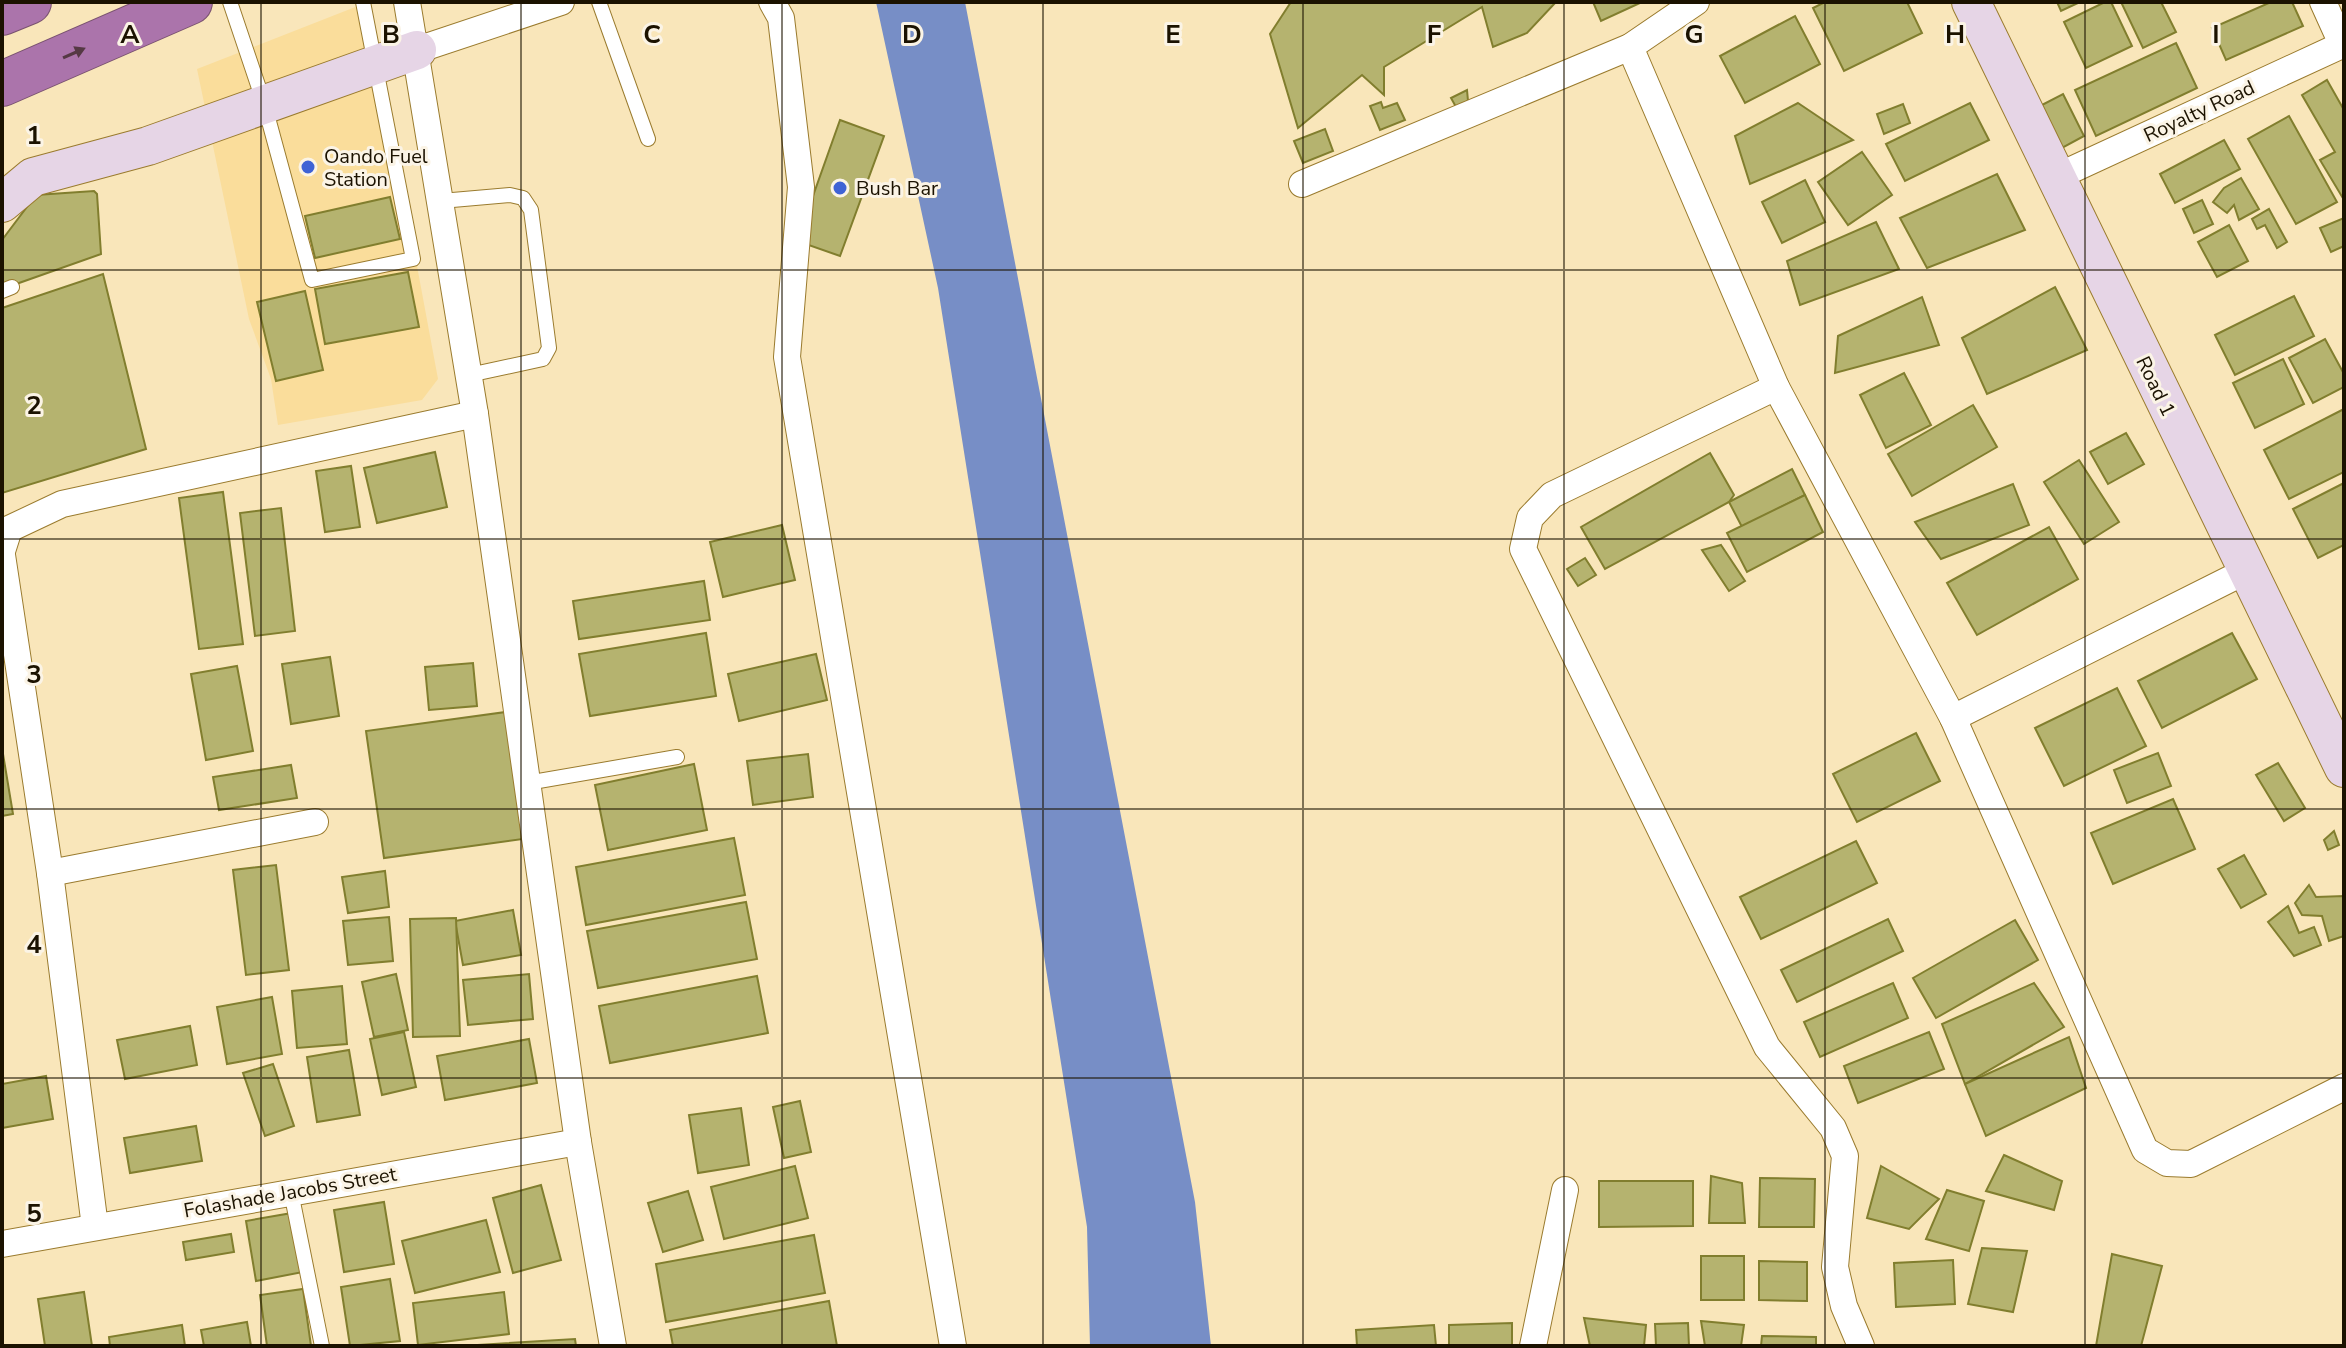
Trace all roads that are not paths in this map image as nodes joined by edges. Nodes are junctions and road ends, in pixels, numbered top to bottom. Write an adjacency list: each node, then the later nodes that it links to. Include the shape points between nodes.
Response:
1 (29, 2): 12 (highway)
2 (190, 2): 17 (highway, one-way to 2)
3 (230, 2): 18 (lane)
4 (363, 2): 16 (lane)
5 (407, 2): 15 (street)
6 (561, 2): 15 (street)
7 (599, 2): 19 (lane)
8 (772, 2): 44 (street, via 781,18 801,187 787,357)
9 (1696, 2): 14 (street)
10 (1971, 2): 20 (street, Road 1)
11 (2323, 2): 13 (street)
12 (2, 13)
13 (2343, 44): 20 (street, Royalty Road)
14 (1630, 47): 21 (street); 25 (street)
15 (417, 50): 16 (street); 22 (street)
16 (377, 64): 18 (street); 18 (lane, via 413,259 312,280)
17 (2, 84)
18 (264, 103): 23 (street, via 148,146 33,177)
19 (648, 139)
20 (2054, 178): 28 (street, Road 1)
21 (1302, 184)
22 (441, 201): 24 (street); 24 (lane, via 510,195 523,198 531,210 549,348 543,359)
23 (2, 203)
24 (469, 375): 26 (street)
25 (1776, 387): 29 (street); 41 (street, via 1552,495 1530,518 1523,549 1767,1047 1833,1128 1845,1156 1835,1267 1844,1306)
26 (475, 414): 27 (street, via 62,504 9,529); 32 (street)
27 (2, 553): 34 (street)
28 (2246, 571): 29 (street); 31 (street, Road 1)
29 (1953, 718): 35 (street, via 2145,1150 2167,1163 2191,1164)
30 (677, 757): 32 (lane)
31 (2343, 764)
32 (527, 783): 36 (street)
33 (315, 822): 34 (street)
34 (50, 873): 39 (street)
35 (2344, 1087)
36 (578, 1142): 38 (street, Folashade Jacobs Street); 43 (street)
37 (1565, 1190): 45 (street)
38 (291, 1192): 39 (street, Folashade Jacobs Street); 42 (lane)
39 (95, 1227): 40 (street, Folashade Jacobs Street)
40 (2, 1244)
41 (1864, 1345)
42 (322, 1346)
43 (613, 1346)
44 (953, 1346)
45 (1533, 1346)

